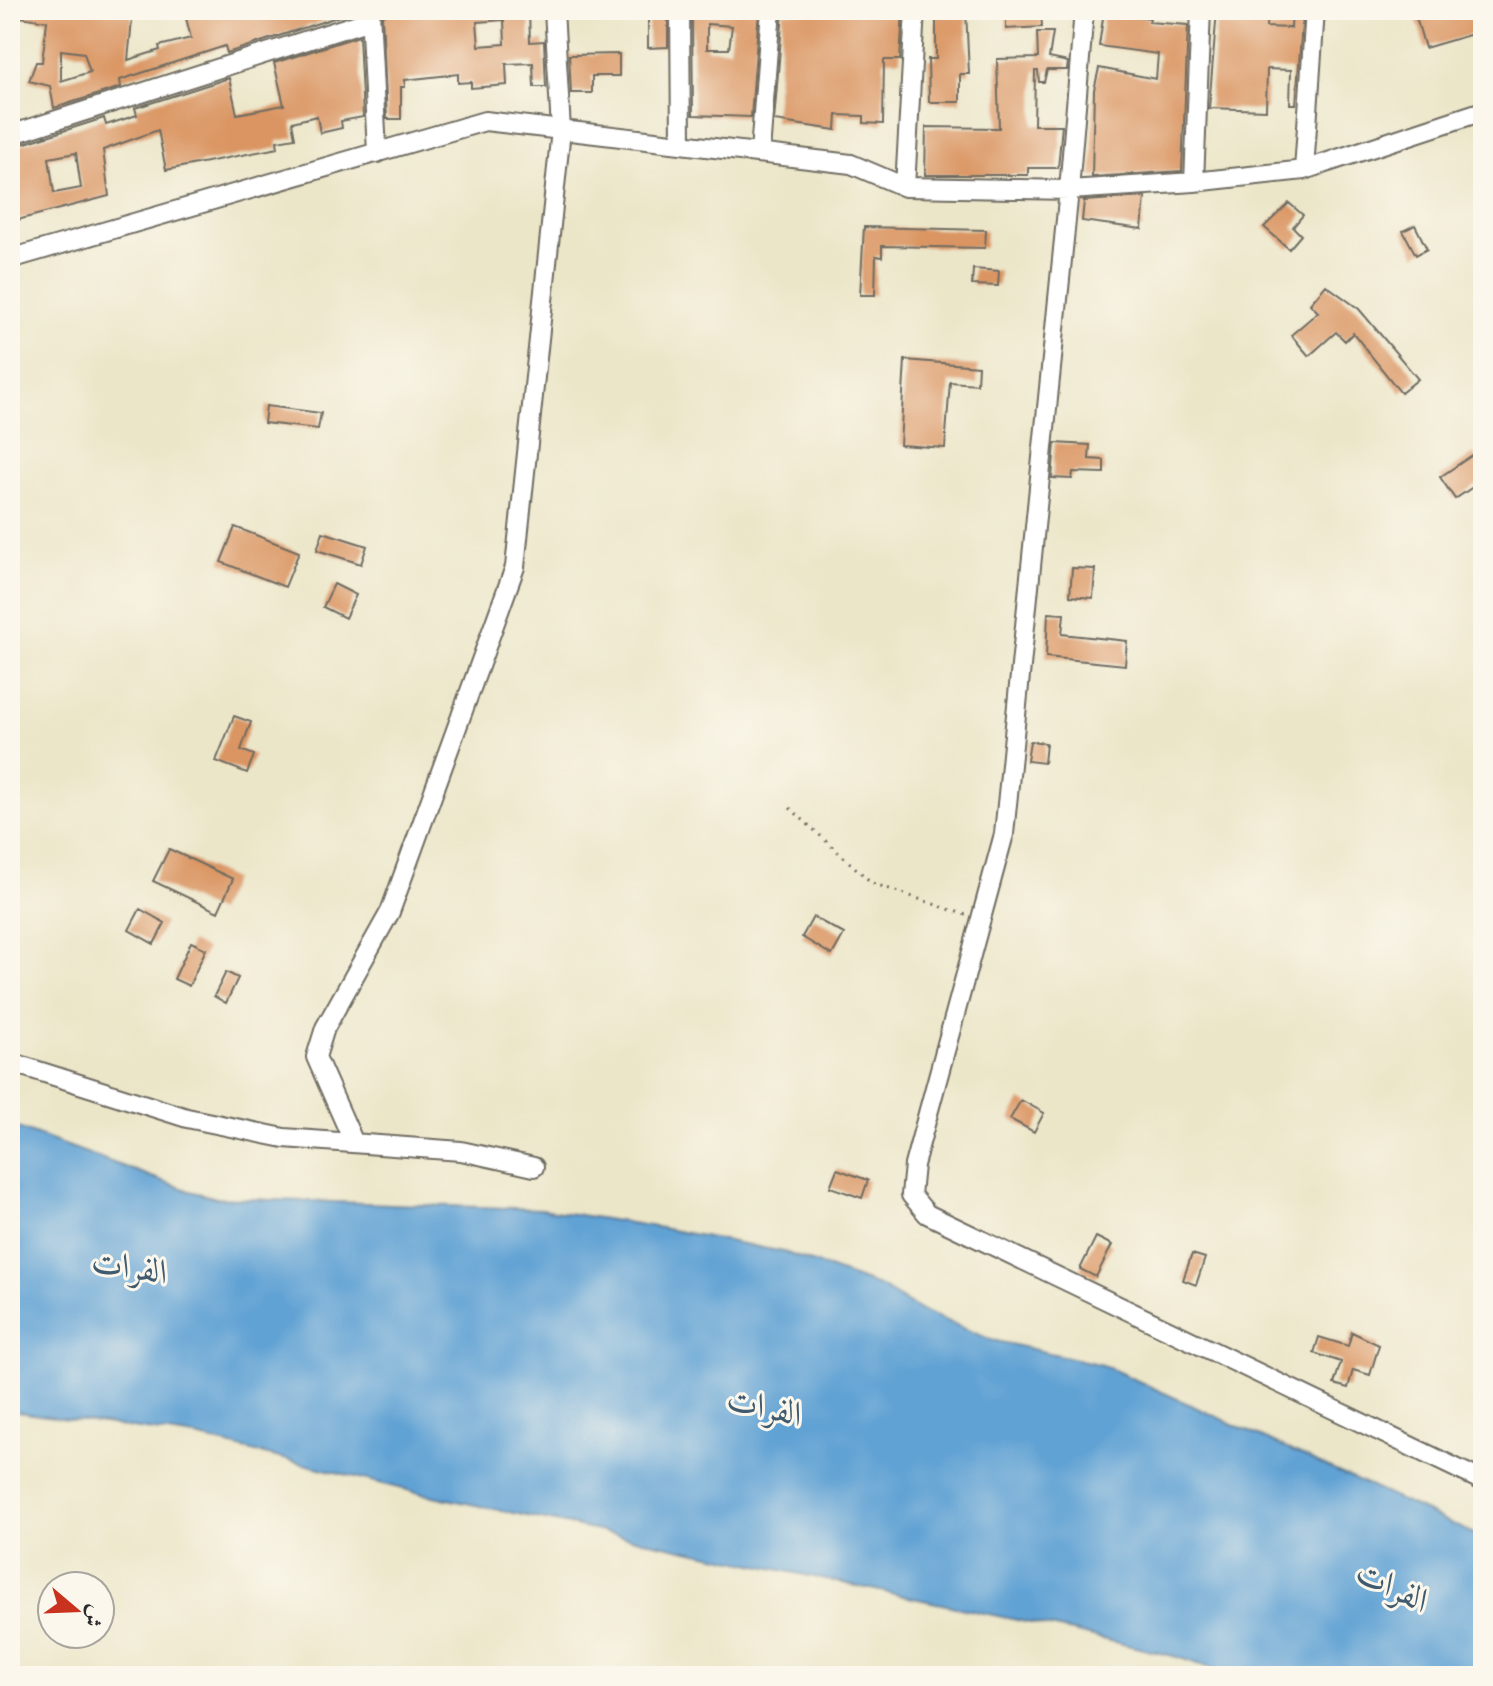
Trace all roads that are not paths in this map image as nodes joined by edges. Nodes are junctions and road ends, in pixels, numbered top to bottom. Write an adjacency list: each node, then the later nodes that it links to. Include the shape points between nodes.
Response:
1 (554, 10): 10 (street)
2 (680, 10): 12 (street)
3 (771, 10): 13 (street)
4 (915, 10): 17 (street)
5 (1084, 10): 18 (street)
6 (1201, 10): 16 (street)
7 (1315, 10): 15 (street)
8 (370, 15): 11 (street); 14 (street)
9 (1483, 111): 15 (street)
10 (561, 130): 12 (street); 14 (street, via 485,121); 21 (street, via 515,567 390,912 325,1028 316,1057)
11 (10, 135)
12 (681, 144): 13 (street)
13 (760, 152): 17 (street, via 851,164)
14 (377, 153): 19 (street)
15 (1304, 170): 16 (street)
16 (1194, 182): 18 (street)
17 (905, 187): 18 (street)
18 (1069, 190): 23 (street, via 1004,834 914,1165 911,1195 927,1214)
19 (10, 259)
20 (10, 1062): 21 (street, via 187,1118 284,1138)
21 (354, 1143): 22 (street, via 461,1151)
22 (534, 1167)
23 (1483, 1481)

